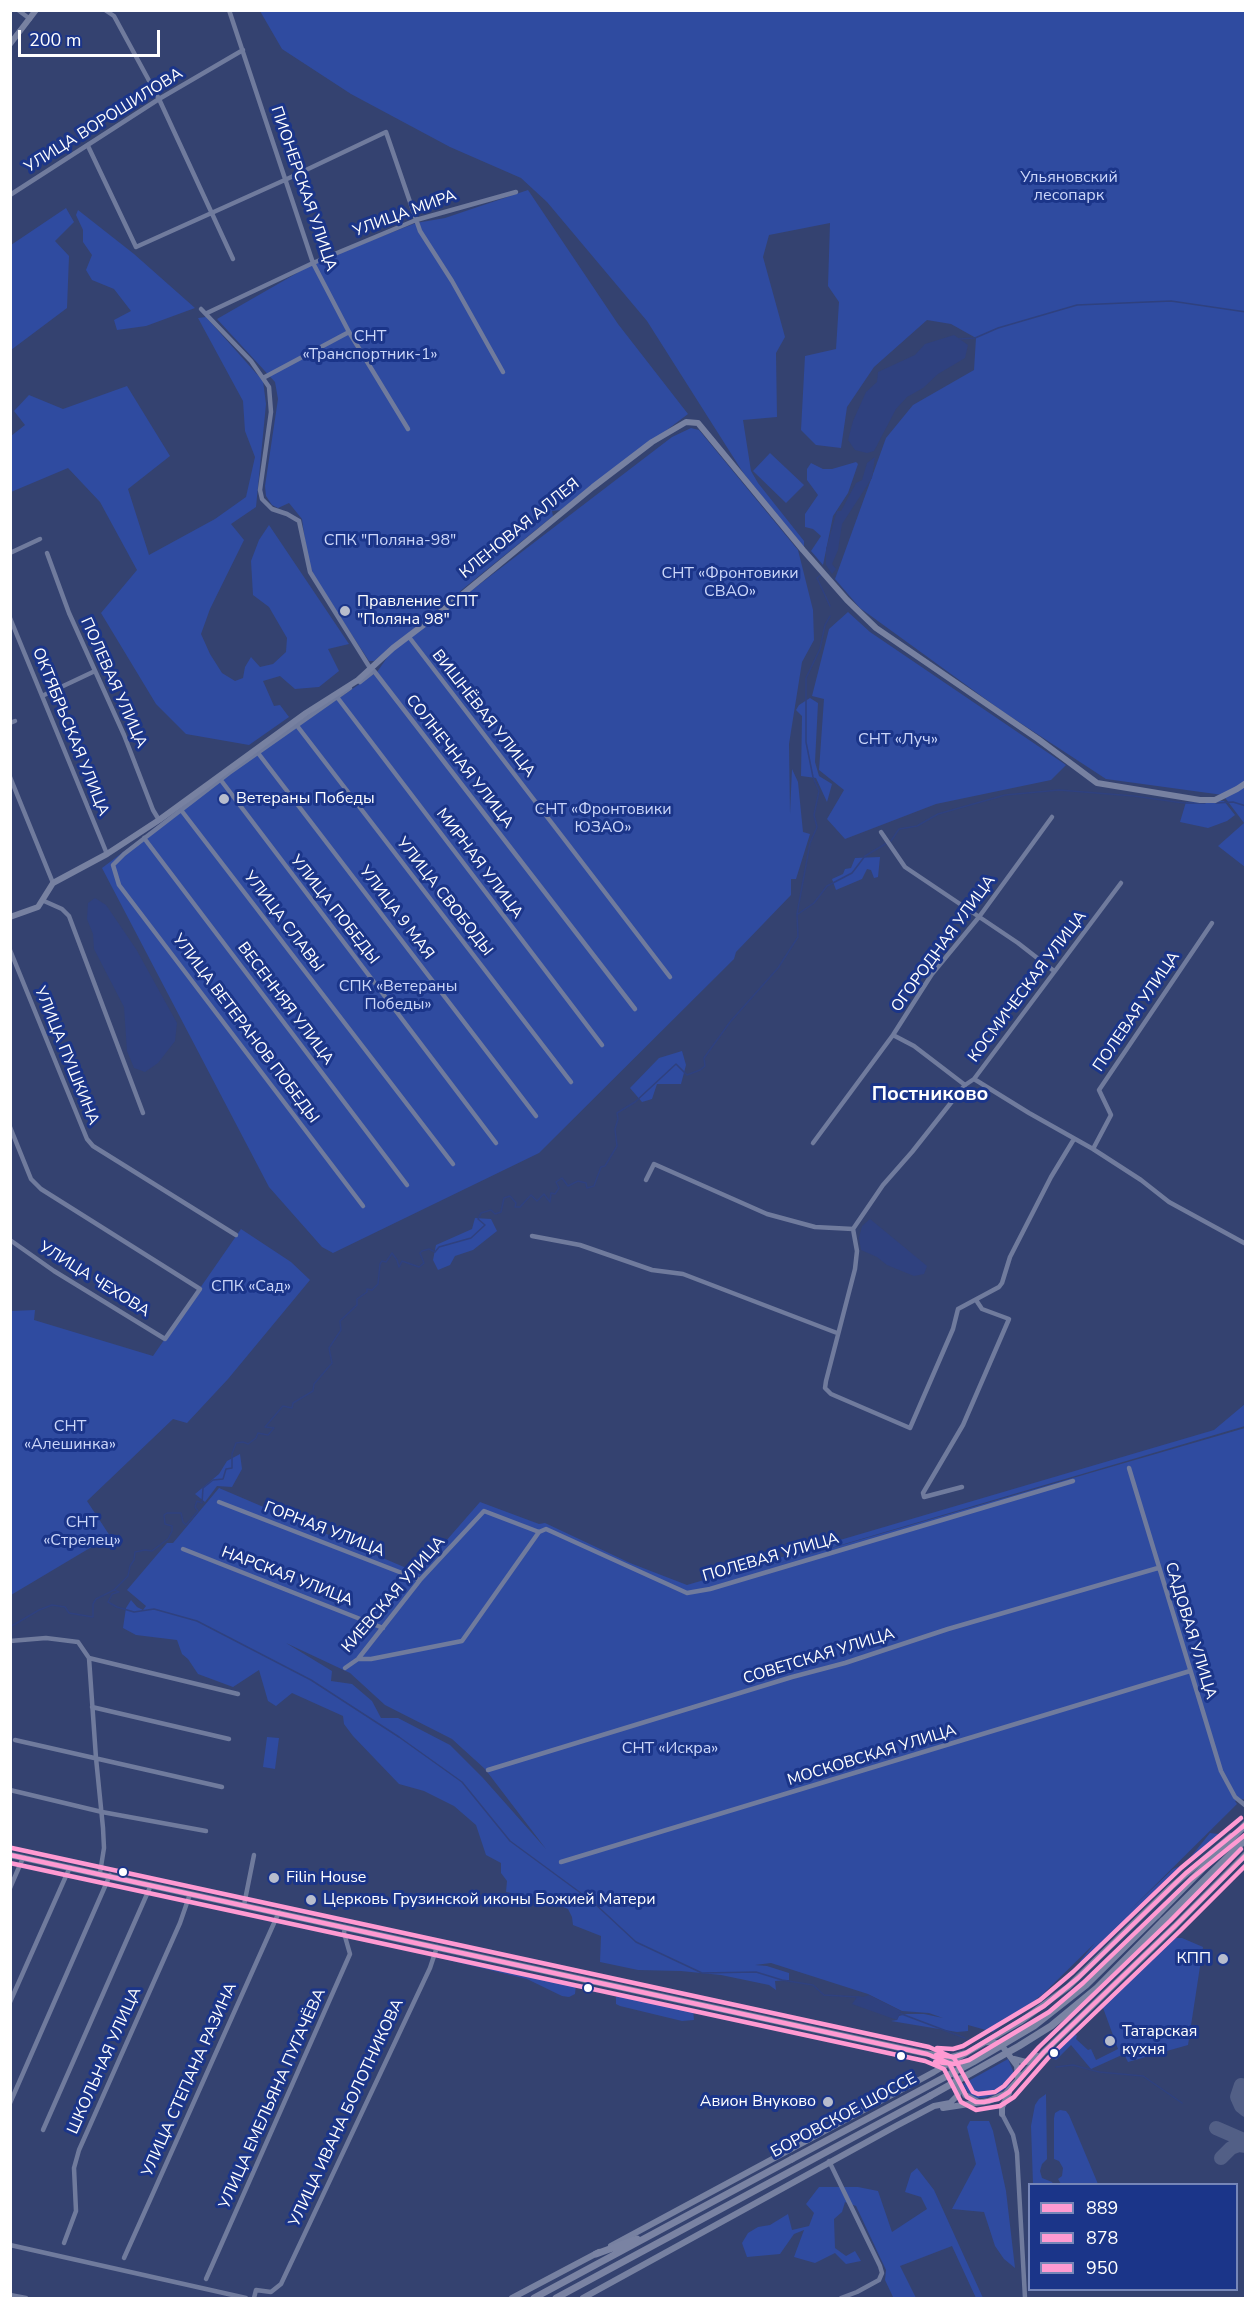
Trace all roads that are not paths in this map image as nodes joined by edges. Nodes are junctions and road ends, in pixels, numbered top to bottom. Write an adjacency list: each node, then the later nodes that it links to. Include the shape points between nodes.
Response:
1 (18, 10): 5 (street)
2 (36, 10): 5 (street)
3 (105, 10): 8 (street, via 114,16)
4 (229, 10): 7 (street, ПИОНЕРСКАЯ УЛИЦА)
5 (30, 19): 6 (street)
6 (10, 44)
7 (243, 50): 8 (street, УЛИЦА ВОРОШИЛОВА); 10 (street, ПИОНЕРСКАЯ УЛИЦА)
8 (159, 99): 9 (street, УЛИЦА ВОРОШИЛОВА); 13 (street)
9 (88, 146): 12 (street, УЛИЦА ВОРОШИЛОВА); 13 (street, via 136,247)
10 (287, 179): 13 (street); 14 (street, via 386,132); 16 (street, ПИОНЕРСКАЯ УЛИЦА)
11 (516, 192): 14 (street, УЛИЦА МИРА)
12 (10, 195)
13 (211, 212): 15 (street)
14 (416, 220): 16 (street, УЛИЦА МИРА); 20 (street)
15 (232, 259)
16 (313, 263): 18 (street, УЛИЦА МИРА); 19 (street, ПИОНЕРСКАЯ УЛИЦА)
17 (201, 309): 18 (street)
18 (207, 313): 21 (street)
19 (349, 332): 21 (street); 22 (street, ПИОНЕРСКАЯ УЛИЦА)
20 (503, 372)
21 (263, 378): 28 (street, СОЛНЕЧНАЯ УЛИЦА, via 269,387 271,412 262,499 272,509 299,521 310,572)
22 (408, 429)
23 (40, 539): 24 (street)
24 (10, 553)
25 (47, 553): 29 (street, ПОЛЕВАЯ УЛИЦА)
26 (10, 618): 30 (street, ОКТЯБРЬСКАЯ УЛИЦА)
27 (409, 637): 28 (street, КЛЕНОВАЯ АЛЛЕЯ); 36 (street, КЛЕНОВАЯ АЛЛЕЯ, via 624,463 670,430 693,422 705,431 802,550 876,628 1097,783 1200,800 1215,800); 51 (street, ВИШНЁВАЯ УЛИЦА)
28 (372, 670): 31 (street); 35 (street, КЛЕНОВАЯ АЛЛЕЯ, via 306,713); 52 (street, СОЛНЕЧНАЯ УЛИЦА)
29 (96, 671): 30 (street); 39 (street, ПОЛЕВАЯ УЛИЦА)
30 (42, 696): 42 (street, ОКТЯБРЬСКАЯ УЛИЦА)
31 (337, 697): 32 (street); 54 (street, МИРНАЯ УЛИЦА)
32 (298, 727): 33 (street); 56 (street, УЛИЦА СВОБОДЫ)
33 (258, 753): 35 (street); 59 (street, УЛИЦА 9 МАЯ)
34 (10, 777): 43 (street)
35 (220, 779): 37 (street); 39 (street, КЛЕНОВАЯ АЛЛЕЯ); 62 (street, УЛИЦА ПОБЕДЫ)
36 (1245, 783)
37 (182, 810): 41 (street); 65 (street, УЛИЦА СЛАВЫ)
38 (1052, 816): 47 (street, ОГОРОДНАЯ УЛИЦА)
39 (159, 820): 42 (street, КЛЕНОВАЯ АЛЛЕЯ)
40 (881, 832): 47 (street, via 905,867)
41 (144, 838): 67 (street, ВЕСЕННЯЯ УЛИЦА); 68 (street, УЛИЦА ВЕТЕРАНОВ ПОБЕДЫ, via 113,865 119,885)
42 (107, 854): 43 (street, КЛЕНОВАЯ АЛЛЕЯ)
43 (53, 883): 45 (street)
44 (1121, 883): 50 (street, КОСМИЧЕСКАЯ УЛИЦА)
45 (44, 901): 46 (street); 58 (street, via 69,916)
46 (10, 917)
47 (979, 917): 50 (street); 53 (street, ОГОРОДНАЯ УЛИЦА, via 932,974)
48 (1212, 923): 64 (street, ПОЛЕВАЯ УЛИЦА, via 1099,1090 1111,1115)
49 (10, 950): 70 (street, УЛИЦА ПУШКИНА, via 87,1139)
50 (1054, 971): 55 (street, КОСМИЧЕСКАЯ УЛИЦА)
51 (670, 977)
52 (635, 1009)
53 (893, 1035): 57 (street); 63 (street, ОГОРОДНАЯ УЛИЦА)
54 (602, 1045)
55 (974, 1079): 57 (street, КОСМИЧЕСКАЯ УЛИЦА); 61 (street)
56 (571, 1082)
57 (965, 1085): 69 (street, КОСМИЧЕСКАЯ УЛИЦА, via 883,1185)
58 (143, 1113)
59 (536, 1116)
60 (10, 1127): 72 (street, УЛИЦА ЧЕХОВА, via 31,1179 40,1189 201,1289 165,1339)
61 (1074, 1139): 64 (street); 74 (street, via 1010,1257 1002,1283)
62 (496, 1143)
63 (813, 1143)
64 (1093, 1149): 73 (street, via 1169,1202)
65 (453, 1164)
66 (646, 1180): 69 (street, via 654,1164 767,1214 815,1227)
67 (408, 1185)
68 (363, 1206)
69 (853, 1229): 75 (street, via 855,1269)
70 (236, 1235)
71 (532, 1236): 75 (street, via 580,1245 651,1270 683,1274)
72 (10, 1240)
73 (1245, 1244)
74 (976, 1300): 75 (street, via 958,1309 910,1428 825,1388); 78 (street, via 982,1309 1009,1319 963,1425 923,1493 924,1497)
75 (837, 1333)
76 (1129, 1468): 83 (street, САДОВАЯ УЛИЦА)
77 (1073, 1481): 81 (street, ПОЛЕВАЯ УЛИЦА, via 687,1593 546,1529)
78 (962, 1487)
79 (219, 1502): 84 (street, ГОРНАЯ УЛИЦА)
80 (484, 1511): 81 (street, ПОЛЕВАЯ УЛИЦА); 84 (street, КИЕВСКАЯ УЛИЦА)
81 (539, 1532): 88 (street, via 462,1641)
82 (183, 1549): 85 (street, НАРСКАЯ УЛИЦА)
83 (1158, 1568): 90 (street, САДОВАЯ УЛИЦА); 96 (street, СОВЕТСКАЯ УЛИЦА)
84 (420, 1580): 85 (street, КИЕВСКАЯ УЛИЦА)
85 (383, 1628): 88 (street, КИЕВСКАЯ УЛИЦА)
86 (10, 1641): 87 (street, via 46,1638 78,1642)
87 (89, 1658): 91 (street); 92 (street)
88 (358, 1659): 89 (street, КИЕВСКАЯ УЛИЦА)
89 (345, 1668)
90 (1190, 1671): 99 (street, САДОВАЯ УЛИЦА, via 1221,1772); 109 (street, МОСКОВСКАЯ УЛИЦА)
91 (238, 1694)
92 (92, 1707): 93 (street); 95 (street)
93 (229, 1739)
94 (15, 1740): 95 (street)
95 (96, 1758): 97 (street); 100 (street)
96 (488, 1770)
97 (222, 1787)
98 (10, 1790): 100 (street)
99 (1245, 1806)
100 (102, 1812): 102 (street); 111 (street, via 104,1848)
101 (1245, 1824): 103 (main road, БОРОВСКОЕ ШОССЕ)
102 (206, 1831)
103 (1239, 1831): 121 (street, via 1171,1887 1068,1987); 139 (main road, БОРОВСКОЕ ШОССЕ, bridge, via 1086,1985 1034,2026)
104 (1245, 1839): 151 (main road, БОРОВСКОЕ ШОССЕ, bridge, via 1097,1988 1044,2031)
105 (1245, 1854): 123 (street)
106 (10, 1855): 108 (street)
107 (254, 1855): 116 (street)
108 (23, 1858): 110 (street); 114 (street)
109 (561, 1862)
110 (70, 1867): 111 (street); 120 (street)
111 (99, 1873): 112 (street)
112 (110, 1875): 113 (street); 134 (street)
113 (151, 1885): 115 (street); 137 (street)
114 (10, 1888)
115 (190, 1894): 116 (street); 140 (street, ШКОЛЬНАЯ УЛИЦА, via 79,2150 74,2168 76,2211)
116 (244, 1905): 117 (street)
117 (279, 1912): 118 (street); 143 (street, УЛИЦА СТЕПАНА РАЗИНА)
118 (345, 1927): 119 (street); 144 (street, УЛИЦА ЕМЕЛЬЯНА ПУГАЧЁВА, via 350,1954)
119 (437, 1947): 124 (street); 148 (street, УЛИЦА ИВАНА БОЛОТНИКОВА, via 277,2288 267,2292 256,2290)
120 (10, 2002)
121 (986, 2042): 122 (street); 126 (street, via 1000,2044)
122 (966, 2053): 124 (street, via 954,2057); 125 (street)
123 (1043, 2053): 126 (street, via 1026,2062); 130 (street)
124 (927, 2054): 127 (street); 128 (street, via 936,2060)
125 (956, 2059): 127 (street); 129 (street)
126 (1014, 2059): 130 (street)
127 (949, 2063): 128 (street); 129 (street)
128 (934, 2072): 142 (street)
129 (954, 2074): 131 (street)
130 (1018, 2081): 132 (street)
131 (958, 2083): 133 (street, via 969,2099); 135 (street, via 956,2099)
132 (1010, 2090): 133 (street, via 998,2099); 136 (street)
133 (984, 2102): 135 (street); 136 (street)
134 (10, 2103)
135 (928, 2110): 138 (street)
136 (1002, 2114): 154 (street, via 1017,2153)
137 (43, 2130)
138 (830, 2161): 152 (street); 153 (street, via 882,2273 879,2280)
139 (658, 2230): 142 (main road); 150 (main road, БОРОВСКОЕ ШОССЕ)
140 (64, 2243)
141 (10, 2245): 147 (street)
142 (596, 2254): 149 (street)
143 (124, 2258)
144 (206, 2279)
145 (10, 2295): 146 (street)
146 (26, 2298)
147 (246, 2298)
148 (254, 2298)
149 (512, 2298)
150 (534, 2298)
151 (556, 2298)
152 (583, 2298)
153 (840, 2298)
154 (1025, 2298)

